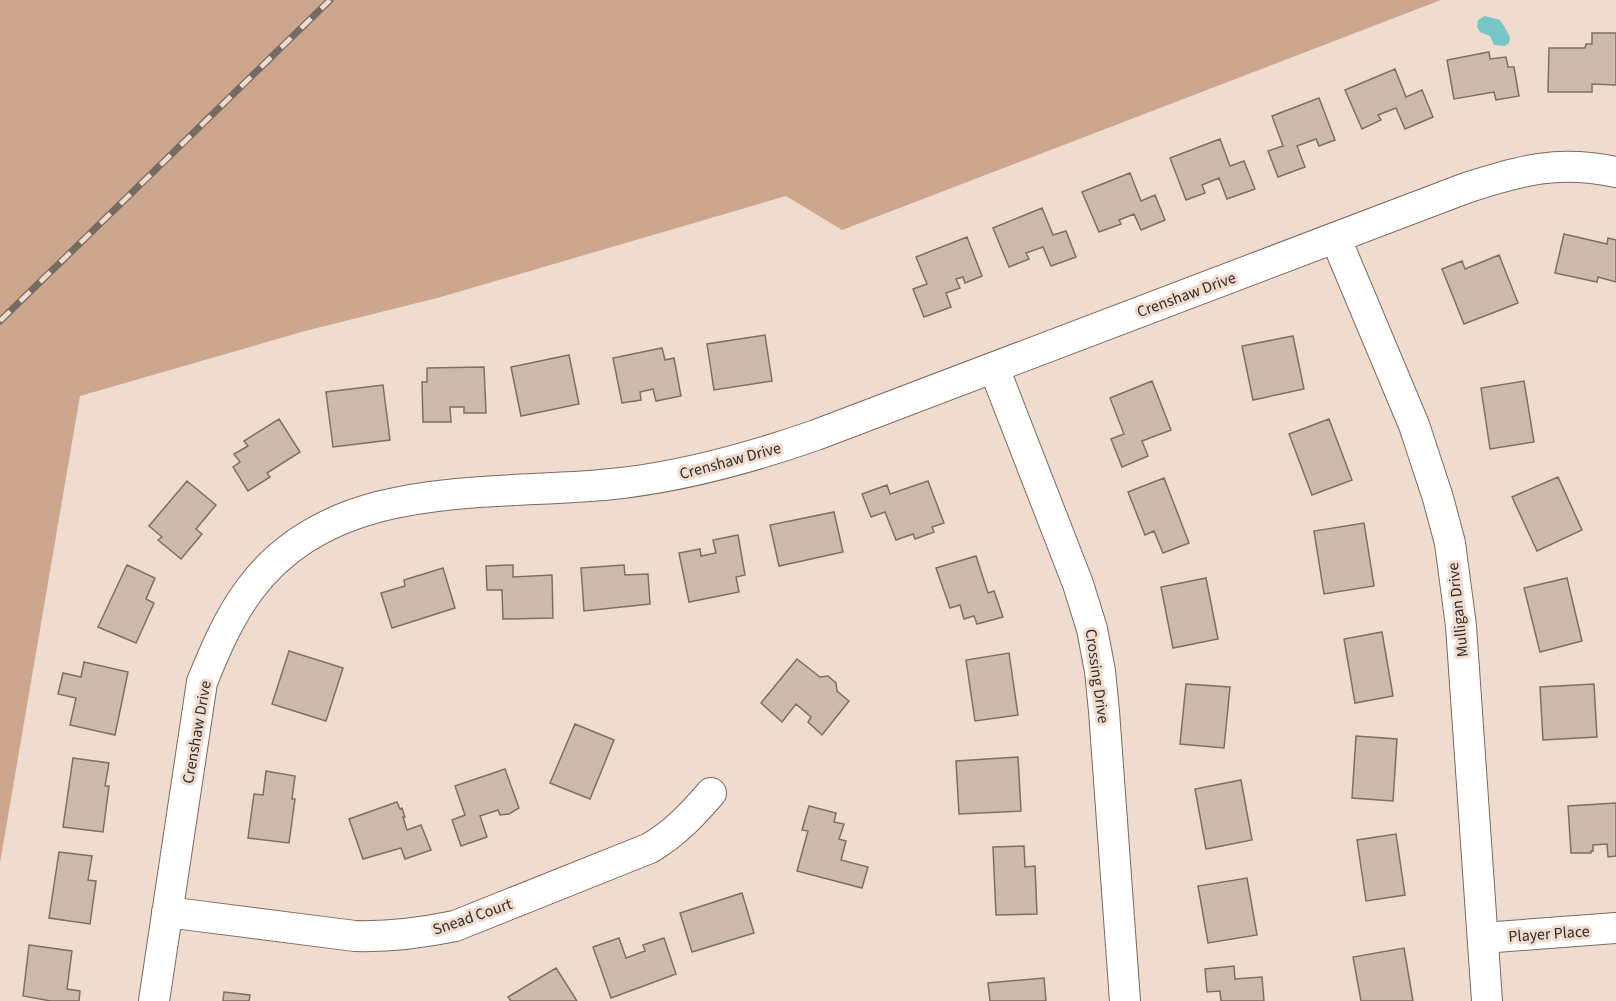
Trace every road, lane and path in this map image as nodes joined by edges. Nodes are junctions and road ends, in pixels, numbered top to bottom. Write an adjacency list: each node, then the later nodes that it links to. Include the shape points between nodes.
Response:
1 (1616, 172): 2 (street, Crenshaw Drive, via 1551,166 1511,173)
2 (1336, 239): 3 (street, Crenshaw Drive); 7 (street, Mulligan Drive, via 1414,425 1450,543 1461,626)
3 (994, 368): 5 (street, Crenshaw Drive, via 745,459 621,483 408,499 369,509 309,536 281,556 251,587 234,613 202,682); 9 (street, Crossing Drive, via 1092,629 1104,711)
4 (711, 793): 5 (street, Snead Court, via 687,822 650,848 454,926 422,933 355,936)
5 (167, 912): 8 (street, Crenshaw Drive)
6 (1616, 928): 7 (street, Player Place)
7 (1482, 938): 10 (street, Mulligan Drive)
8 (154, 1001)
9 (1125, 1001)
10 (1487, 1001)

